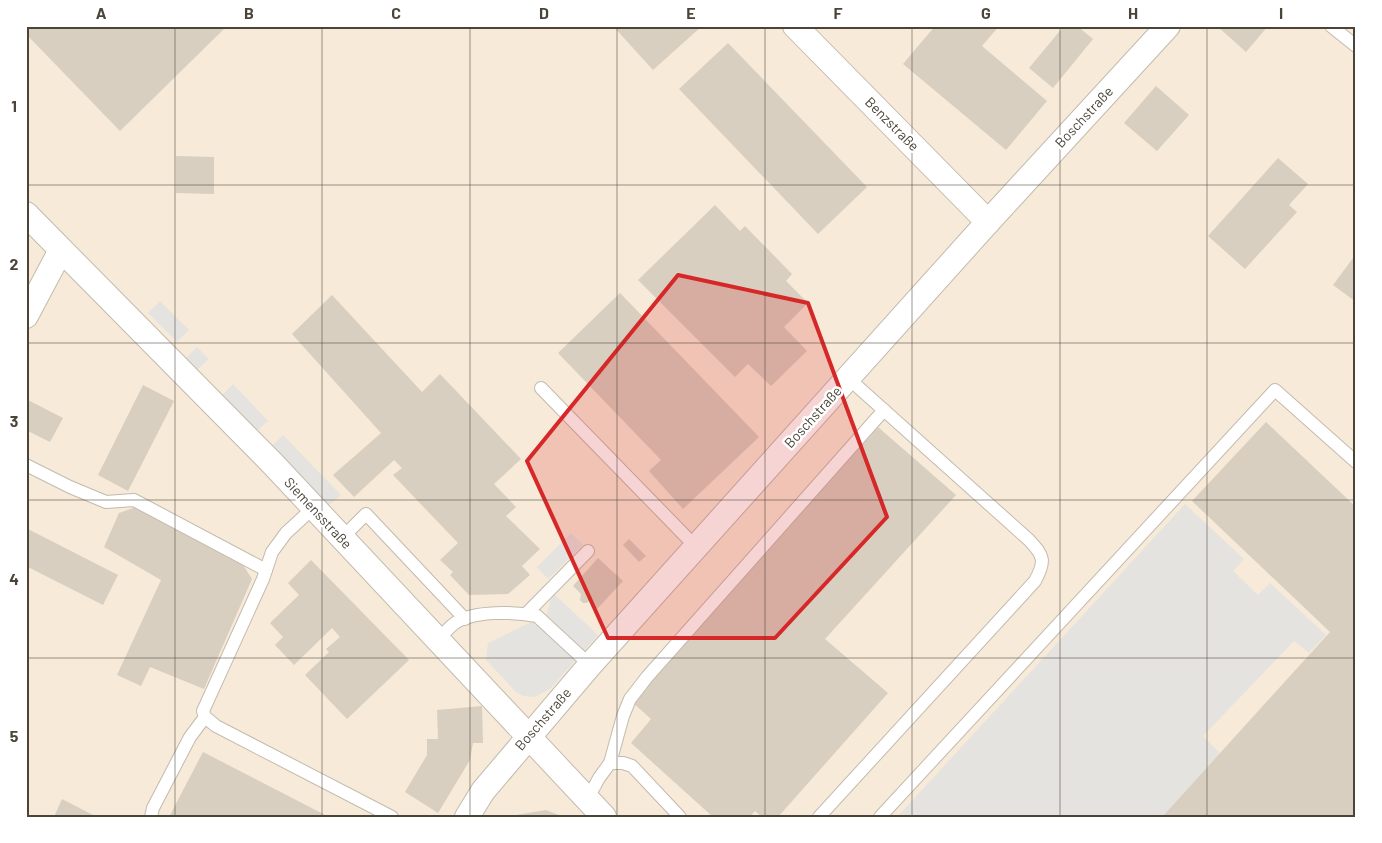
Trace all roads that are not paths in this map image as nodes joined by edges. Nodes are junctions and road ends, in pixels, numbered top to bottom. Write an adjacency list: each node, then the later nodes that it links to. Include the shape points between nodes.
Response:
1 (795, 26): 6 (street, Benzstraße)
2 (1168, 26): 6 (street, Boschstraße)
3 (1332, 26): 4 (lane)
4 (1356, 46)
5 (26, 214): 7 (street, Siemensstraße)
6 (988, 222): 9 (street, Boschstraße)
7 (61, 250): 8 (street); 14 (street, Siemensstraße)
8 (26, 316)
9 (848, 378): 11 (lane); 16 (street, Boschstraße)
10 (541, 388): 16 (lane)
11 (884, 410): 25 (lane, via 647,677 630,699); 32 (lane, via 1029,540 1043,559 1035,581)
12 (1356, 462): 33 (lane, via 1275,390)
13 (26, 465): 18 (lane, via 106,502 134,500)
14 (314, 508): 15 (street, Siemensstraße); 18 (lane, via 286,533 272,552)
15 (342, 538): 20 (lane, via 366,514); 21 (street, Siemensstraße)
16 (696, 547): 22 (street, Boschstraße)
17 (588, 551): 19 (lane)
18 (266, 570): 23 (lane, via 203,711)
19 (526, 614): 20 (lane, via 476,614); 22 (lane, via 538,616)
20 (465, 619): 21 (lane, via 456,622)
21 (438, 640): 24 (street, Siemensstraße)
22 (590, 665): 24 (street, Boschstraße)
23 (205, 718): 27 (lane, via 190,737); 28 (lane)
24 (528, 735): 26 (street, Siemensstraße); 29 (street, Boschstraße, via 483,791)
25 (610, 763): 26 (lane); 31 (lane, via 632,766)
26 (587, 800): 30 (street, Siemensstraße)
27 (151, 817)
28 (392, 817)
29 (467, 817)
30 (604, 817)
31 (680, 817)
32 (819, 817)
33 (880, 817)

